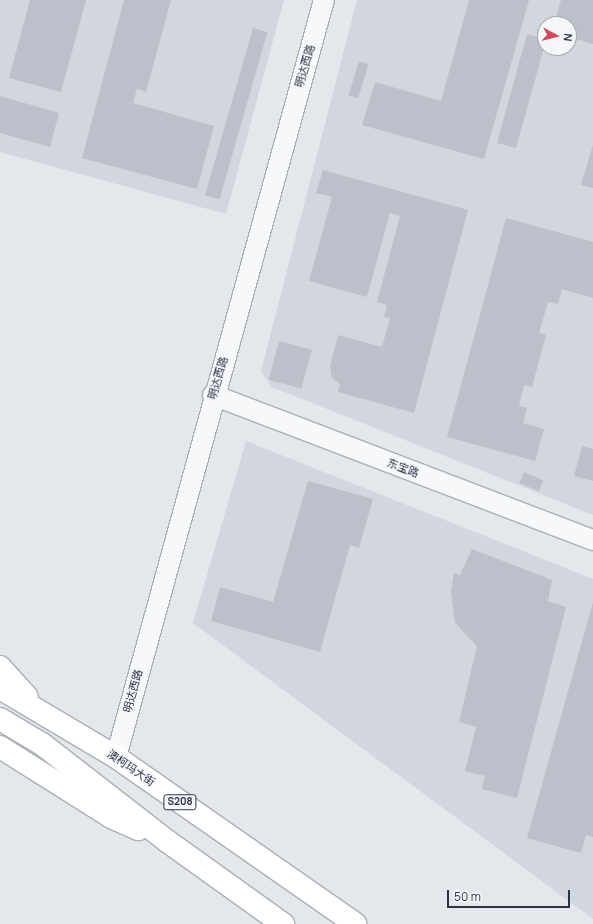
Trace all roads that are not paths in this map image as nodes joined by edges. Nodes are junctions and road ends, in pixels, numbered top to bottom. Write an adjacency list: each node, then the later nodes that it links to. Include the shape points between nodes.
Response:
1 (324, 0): 2 (street, 明达西路)
2 (214, 395): 3 (street, 东宝路); 9 (street, 明达西路)
3 (593, 540)
4 (0, 667): 6 (main road)
5 (0, 688): 6 (main road, 澳柯玛大街 / S208)
6 (41, 713): 9 (main road, 澳柯玛大街 / S208)
7 (0, 719): 10 (main road, via 42,744)
8 (0, 747): 10 (main road, via 111,817)
9 (116, 757): 12 (main road, 澳柯玛大街 / S208)
10 (167, 841): 11 (main road)
11 (283, 924)
12 (355, 924)

